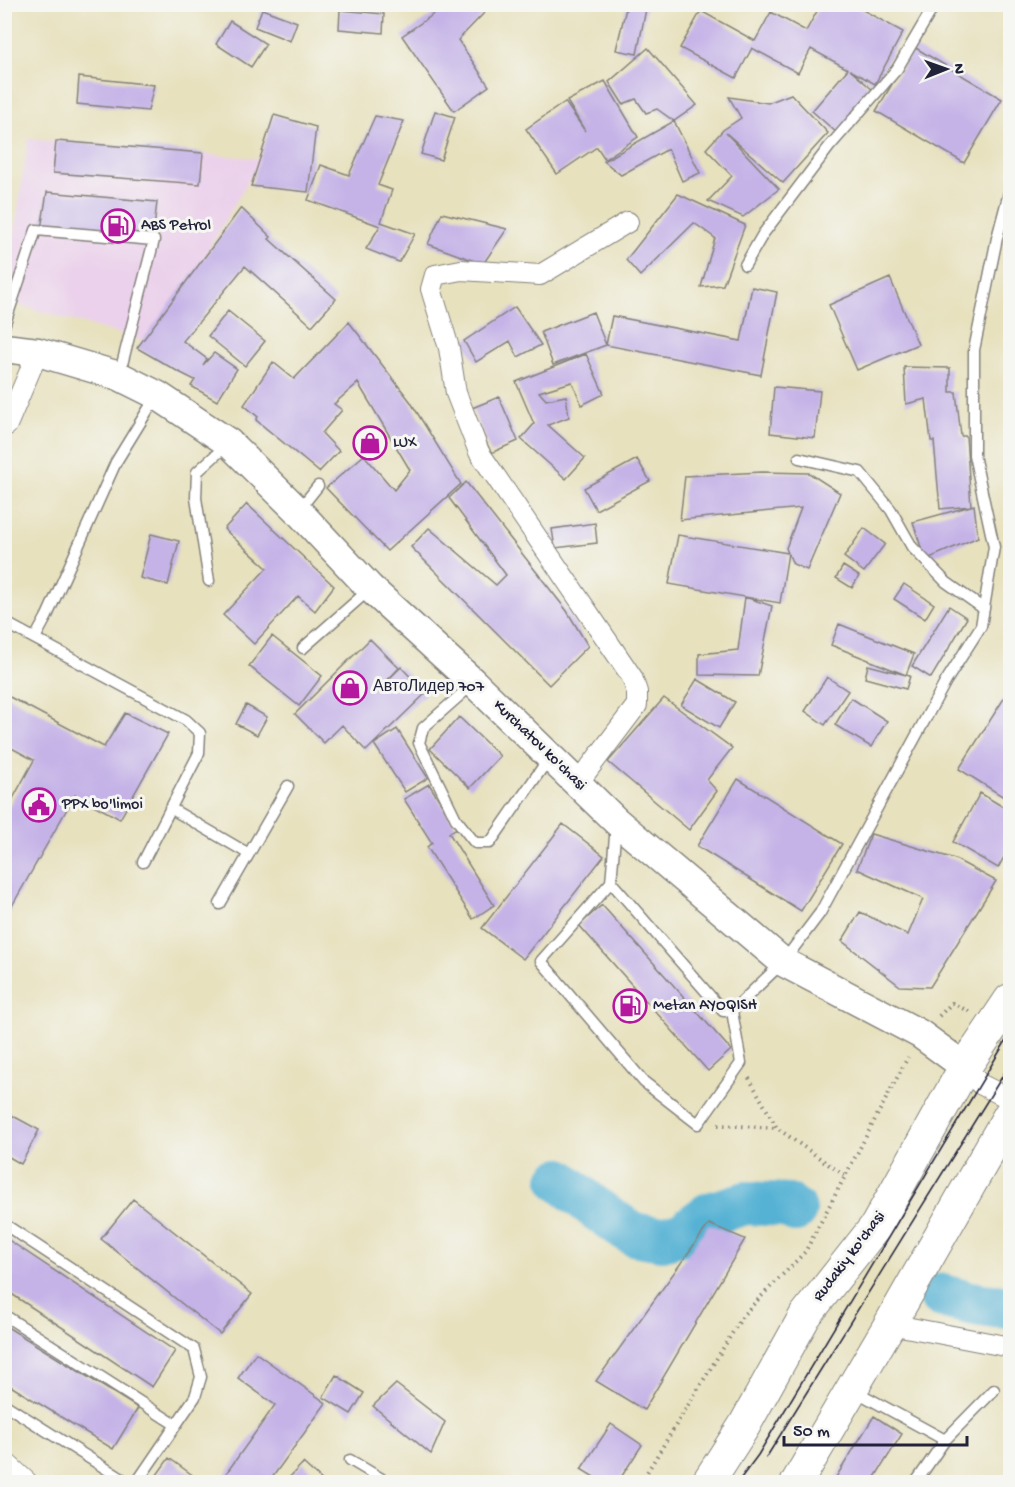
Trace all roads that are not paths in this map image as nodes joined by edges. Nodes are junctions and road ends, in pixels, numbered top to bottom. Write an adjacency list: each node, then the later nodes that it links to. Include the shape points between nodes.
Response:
1 (935, 4): 4 (lane, via 897,69 829,147 763,234)
2 (1011, 189): 17 (lane, via 974,350 974,455 994,547)
3 (628, 222): 23 (street, via 540,274 461,270 435,275 431,289 449,348 456,393 479,452 632,677 637,692 637,705)
4 (745, 265)
5 (4, 326): 8 (lane, via 36,230 154,240)
6 (4, 348): 7 (main road, Kurchatov ko'chasi)
7 (38, 352): 8 (main road, Kurchatov ko'chasi); 10 (street)
8 (119, 376): 9 (main road, Kurchatov ko'chasi)
9 (157, 395): 11 (main road, Kurchatov ko'chasi); 19 (lane, via 116,462)
10 (4, 426)
11 (229, 443): 14 (main road, Kurchatov ko'chasi); 15 (lane, via 197,472 196,498)
12 (800, 458): 17 (lane, via 861,472 891,510 912,547 946,582)
13 (318, 486): 14 (lane)
14 (298, 511): 16 (main road, Kurchatov ko'chasi)
15 (209, 582)
16 (370, 588): 20 (lane); 21 (main road, Kurchatov ko'chasi)
17 (984, 609): 31 (lane, via 981,626 946,681 820,913)
18 (4, 622): 19 (lane)
19 (35, 638): 25 (lane, via 186,720 200,733 199,753)
20 (303, 648)
21 (474, 683): 22 (main road, Kurchatov ko'chasi); 22 (lane, via 423,728 419,743 456,819 475,843 490,843)
22 (550, 756): 23 (main road, Kurchatov ko'chasi)
23 (578, 783): 26 (main road, Kurchatov ko'chasi)
24 (288, 786): 27 (lane)
25 (170, 808): 27 (lane); 28 (lane)
26 (616, 821): 29 (lane); 31 (main road, Kurchatov ko'chasi)
27 (249, 854): 30 (lane)
28 (143, 862)
29 (611, 882): 32 (lane, via 723,1011); 32 (lane, via 541,961 644,1082 698,1124 741,1063)
30 (220, 904)
31 (783, 962): 32 (lane); 34 (main road, Kurchatov ko'chasi, via 920,1034)
32 (732, 1011)
33 (1003, 1012): 34 (main road, Rudakiy ko'chasi)
34 (965, 1067): 35 (street, via 980,1084); 52 (main road, Rudakiy ko'chasi, via 876,1226 805,1316)
35 (1011, 1099)
36 (1011, 1114): 39 (main road)
37 (4, 1224): 44 (lane, via 194,1349 201,1377 195,1397)
38 (4, 1315): 44 (lane)
39 (890, 1324): 40 (street); 41 (main road)
40 (1011, 1347)
41 (852, 1389): 45 (lane); 53 (main road)
42 (994, 1390): 45 (lane)
43 (4, 1404): 49 (lane)
44 (176, 1425): 50 (lane)
45 (945, 1440): 54 (lane)
46 (350, 1460): 51 (lane)
47 (4, 1461): 48 (street)
48 (27, 1482)
49 (127, 1482)
50 (137, 1482)
51 (387, 1482)
52 (708, 1482)
53 (797, 1482)
54 (916, 1482)

